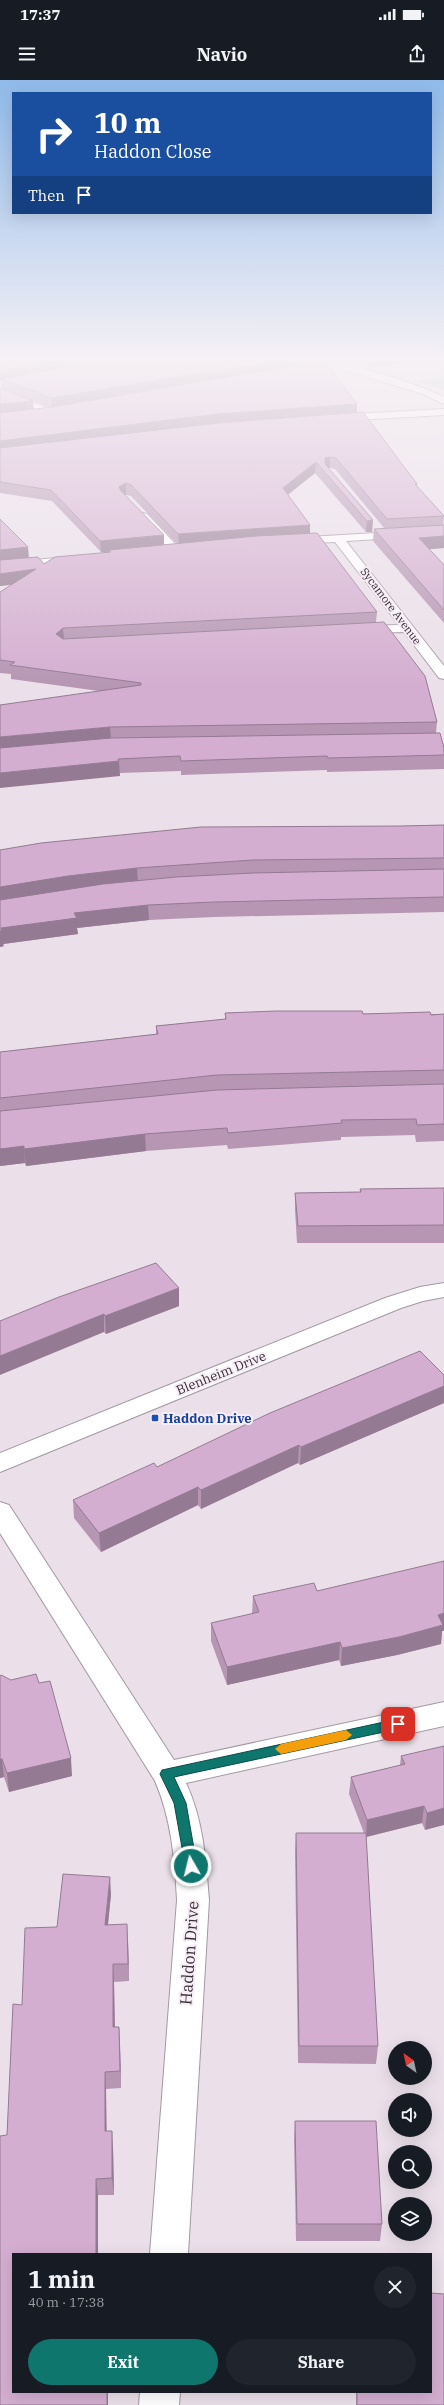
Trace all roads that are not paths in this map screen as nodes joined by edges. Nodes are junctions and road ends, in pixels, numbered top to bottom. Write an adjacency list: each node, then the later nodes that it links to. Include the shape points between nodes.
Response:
1 (135, 508): 8 (street)
2 (374, 523): 4 (street)
3 (444, 532): 4 (street)
4 (383, 535): 5 (street)
5 (338, 538): 6 (street); 12 (street, Sycamore Avenue)
6 (279, 541)
7 (190, 549): 8 (street)
8 (175, 550): 9 (street)
9 (160, 552)
10 (91, 558): 11 (street)
11 (0, 567)
12 (409, 628): 13 (street); 14 (street, Sycamore Avenue)
13 (346, 631)
14 (444, 675)
15 (444, 1290): 16 (street, Blenheim Drive, via 420,1294 393,1303)
16 (0, 1463)
17 (0, 1512): 19 (street, Haddon Drive)
18 (444, 1714): 19 (street)
19 (166, 1774): 20 (street, Haddon Drive, via 180,1803 190,1858 193,1900)
20 (169, 2253)
21 (160, 2393): 22 (street)
22 (159, 2405)

